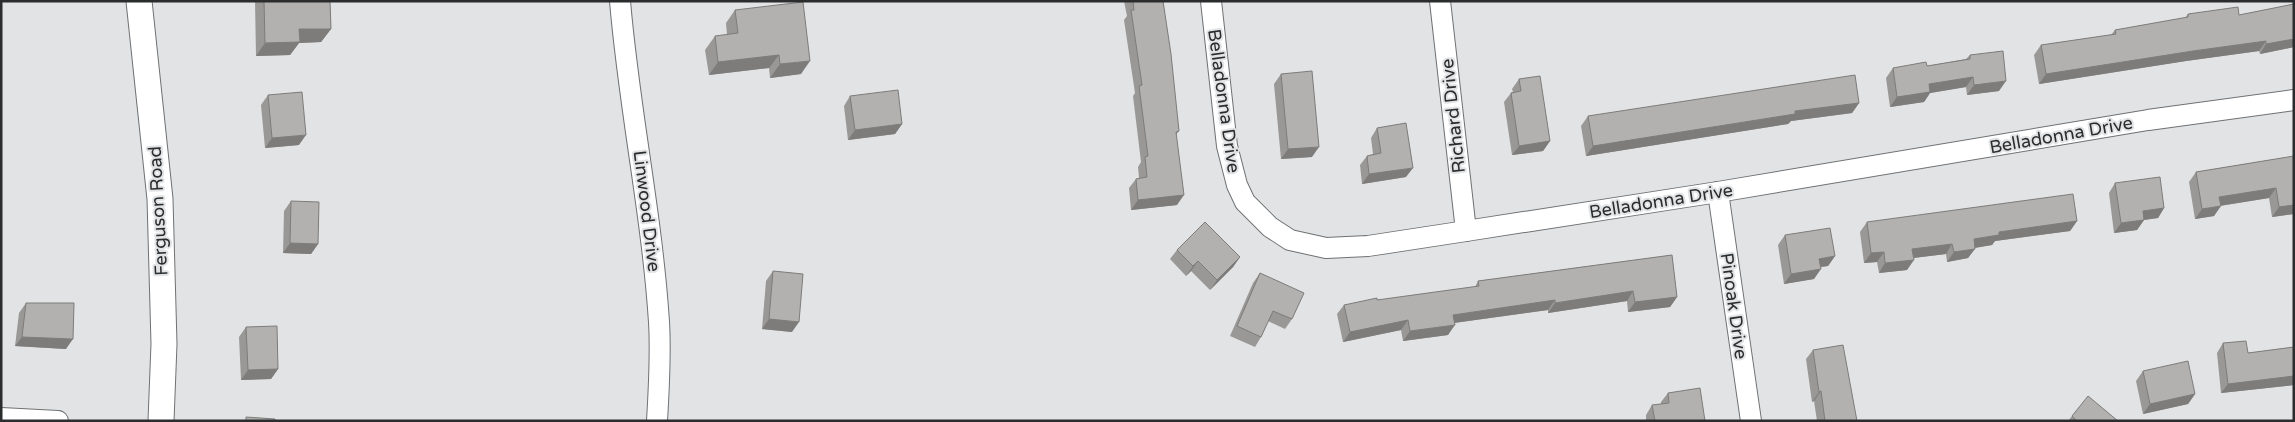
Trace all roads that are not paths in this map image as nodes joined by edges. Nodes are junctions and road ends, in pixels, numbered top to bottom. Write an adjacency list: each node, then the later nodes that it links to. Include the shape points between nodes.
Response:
1 (139, 1): 10 (street, Ferguson Road, via 160,199 164,344)
2 (620, 1): 11 (street, Linwood Drive, via 654,262 659,341)
3 (1211, 1): 7 (street, Belladonna Drive, via 1231,168 1245,202 1257,216 1290,240 1326,248 1368,246)
4 (1440, 1): 7 (street, Richard Drive)
5 (2294, 100): 6 (street, Belladonna Drive, via 2148,120)
6 (1718, 192): 7 (street, Belladonna Drive); 12 (street, Pinoak Drive)
7 (1466, 231)
8 (1, 418): 9 (street)
9 (58, 421)
10 (161, 421)
11 (657, 421)
12 (1751, 421)

